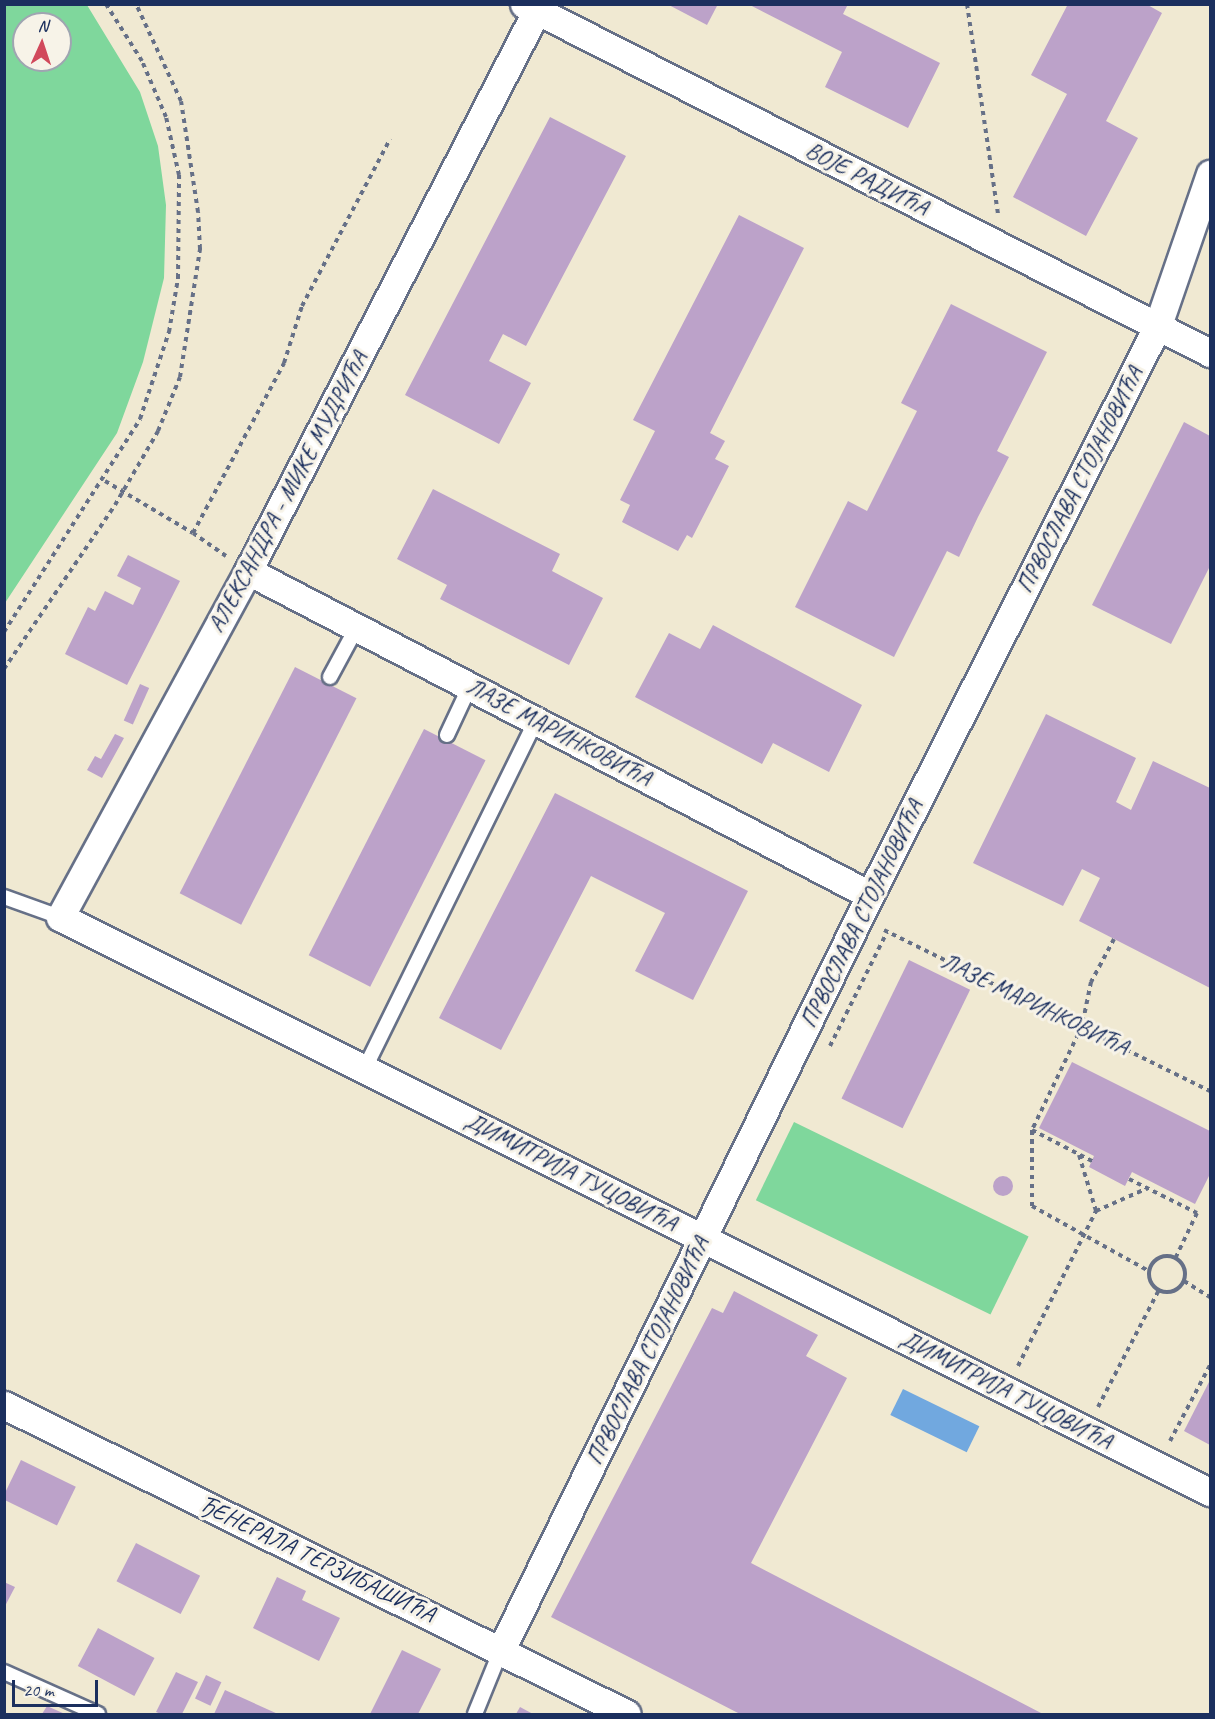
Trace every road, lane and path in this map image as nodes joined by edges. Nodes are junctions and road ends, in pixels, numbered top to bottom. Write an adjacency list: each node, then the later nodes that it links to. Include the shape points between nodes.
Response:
1 (106, 4): 10 (path, via 142,61 166,117 179,175 181,232 169,332 156,381)
2 (136, 4): 11 (path, via 181,101 200,249 180,377 158,431)
3 (967, 4): 7 (path)
4 (534, 7): 7 (street, ВОЈЕ РАДИЋА); 13 (street, АЛЕКСАНДРА - МИКЕ МУДРИЋА)
5 (390, 139): 12 (path, via 302,306 284,363)
6 (1210, 174): 8 (street, ПРВОСЛАВА СТОЈАНОВИЋА)
7 (1003, 247): 8 (street, ВОЈЕ РАДИЋА)
8 (1158, 325): 9 (street, ВОЈЕ РАДИЋА); 22 (street, ПРВОСЛАВА СТОЈАНОВИЋА)
9 (1210, 353)
10 (105, 481): 11 (path); 15 (path)
11 (123, 491): 12 (path); 16 (path)
12 (192, 533): 13 (path)
13 (248, 571): 14 (street, ЛАЗЕ МАРИНКОВИЋА); 23 (street, АЛЕКСАНДРА - МИКЕ МУДРИЋА)
14 (357, 627): 17 (lane); 18 (street, ЛАЗЕ МАРИНКОВИЋА)
15 (4, 632)
16 (4, 669)
17 (330, 677)
18 (470, 686): 19 (street, ЛАЗЕ МАРИНКОВИЋА); 20 (lane)
19 (536, 720): 22 (street, ЛАЗЕ МАРИНКОВИЋА); 26 (lane)
20 (447, 735)
21 (4, 897): 23 (lane)
22 (865, 906): 25 (path, ЛАЗЕ МАРИНКОВИЋА); 35 (street, ПРВОСЛАВА СТОЈАНОВИЋА)
23 (60, 917): 26 (street, ДИМИТРИЈА ТУЦОВИЋА)
24 (1114, 939): 25 (path, via 1091,982)
25 (1082, 1026): 27 (path, ЛАЗЕ МАРИНКОВИЋА); 28 (path)
26 (365, 1068): 35 (street, ДИМИТРИЈА ТУЦОВИЋА)
27 (1210, 1091)
28 (1032, 1130): 29 (path); 34 (path, via 1032,1206)
29 (1079, 1154): 30 (path); 33 (path)
30 (1092, 1161)
31 (1129, 1179): 32 (path)
32 (1148, 1188): 33 (path); 36 (path, via 1197,1213)
33 (1096, 1211): 34 (path)
34 (1084, 1234): 37 (path); 42 (path)
35 (703, 1239): 42 (street, ДИМИТРИЈА ТУЦОВИЋА); 47 (street, ПРВОСЛАВА СТОЈАНОВИЋА)
36 (1175, 1259): 37 (path, via 1159,1258); 38 (path, via 1183,1266)
37 (1149, 1271): 39 (path)
38 (1184, 1281): 39 (path, via 1176,1290); 40 (path)
39 (1159, 1290): 44 (path)
40 (1210, 1297)
41 (1210, 1365): 45 (path)
42 (1007, 1390): 46 (street, ДИМИТРИЈА ТУЦОВИЋА)
43 (4, 1405): 47 (street, ЂЕНЕРАЛА ТЕРЗИБАШИЋА)
44 (1098, 1407)
45 (1169, 1442)
46 (1210, 1492)
47 (501, 1650): 50 (lane); 51 (street, ЂЕНЕРАЛА ТЕРЗИБАШИЋА)
48 (4, 1672): 49 (lane)
49 (98, 1714)
50 (475, 1714)
51 (627, 1714)

